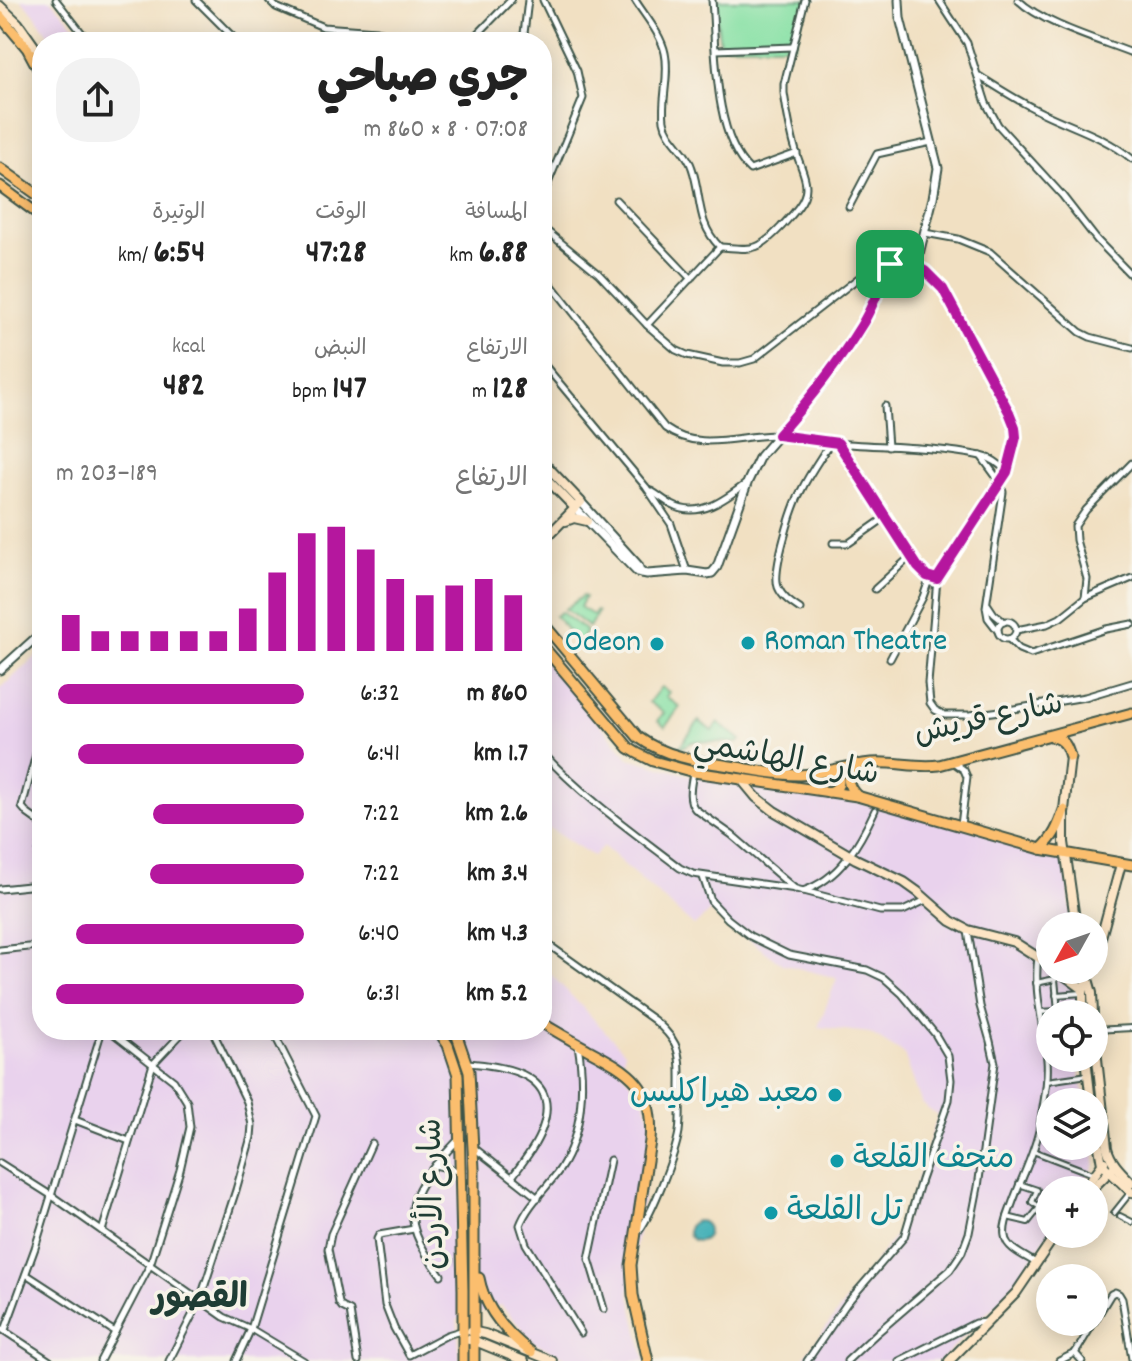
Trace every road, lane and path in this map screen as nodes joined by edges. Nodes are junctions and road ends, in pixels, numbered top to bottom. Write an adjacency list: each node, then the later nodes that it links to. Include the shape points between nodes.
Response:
1 (56, 0): 16 (street)
2 (196, 0): 17 (street)
3 (269, 0): 15 (street, via 323,27)
4 (511, 0): 19 (street)
5 (528, 0): 20 (street)
6 (543, 0): 33 (street, via 577,71 583,98)
7 (635, 0): 41 (street, via 664,48 664,122 689,159 703,221)
8 (712, 0): 24 (street)
9 (805, 0): 22 (street)
10 (899, 0): 29 (street)
11 (939, 0): 28 (street, via 963,35)
12 (1018, 0): 26 (street, via 1053,22)
13 (0, 6): 21 (main road)
14 (0, 16): 23 (main road)
15 (357, 30): 18 (street)
16 (81, 32)
17 (228, 32)
18 (376, 32)
19 (480, 32)
20 (524, 32)
21 (32, 43)
22 (793, 47): 24 (street); 30 (street, via 784,93)
23 (27, 48): 25 (main road); 27 (main road)
24 (716, 50): 30 (street, via 724,123 747,168)
25 (32, 53)
26 (1132, 53)
27 (32, 57)
28 (977, 75): 31 (street); 44 (street, via 1005,135)
29 (932, 142): 37 (street, via 879,153); 39 (street, via 938,171)
30 (797, 153): 41 (street, via 806,190 783,225 753,249)
31 (1132, 159)
32 (0, 168): 35 (main road)
33 (552, 175)
34 (0, 186): 38 (main road)
35 (32, 191)
36 (616, 200): 45 (street)
37 (849, 207)
38 (32, 210)
39 (925, 233): 43 (street); 48 (street, via 990,252 1080,332)
40 (552, 235): 47 (street, via 598,273)
41 (720, 247): 45 (street)
42 (890, 264): 43 (street); 47 (street, via 870,269 748,361 723,363 687,355); 51 (street, via 863,324 820,387)
43 (916, 266): 57 (street, via 947,295 1010,414 1016,437)
44 (1132, 276)
45 (691, 279): 47 (street)
46 (552, 286): 51 (street, via 673,434 724,441)
47 (647, 325)
48 (1132, 348)
49 (552, 374): 62 (street)
50 (885, 406): 54 (street)
51 (778, 435): 52 (street); 59 (street)
52 (830, 443): 53 (street); 80 (street, via 800,491 777,566 779,589)
53 (838, 443): 54 (street); 66 (street)
54 (888, 447): 55 (street)
55 (980, 456): 57 (street); 60 (street)
56 (1132, 463): 78 (street, via 1075,526 1087,579)
57 (1007, 472): 60 (street)
58 (552, 473): 64 (main road)
59 (748, 481): 62 (street, via 719,504 695,509 674,507); 73 (street, via 715,571)
60 (1000, 482): 63 (street); 65 (street)
61 (552, 483): 64 (main road)
62 (646, 487): 73 (street, via 671,524)
63 (988, 498): 65 (street); 75 (street)
64 (576, 503): 67 (street); 68 (main road); 69 (main road); 74 (street)
65 (1002, 504): 79 (street)
66 (886, 517): 71 (street, via 849,543); 72 (street)
67 (587, 521): 68 (main road); 74 (street)
68 (561, 523): 70 (main road)
69 (552, 526)
70 (552, 532)
71 (833, 543)
72 (911, 556): 75 (street); 77 (street)
73 (687, 571): 74 (street)
74 (641, 573)
75 (933, 578): 89 (street); 91 (street, via 928,683 930,703 939,712 1008,710)
76 (1132, 578): 78 (street)
77 (875, 589)
78 (1085, 598): 83 (street, via 1060,618)
79 (987, 600): 81 (street); 84 (street, via 988,618)
80 (800, 609)
81 (1004, 622): 83 (street); 84 (street)
82 (1132, 624): 86 (street, via 1031,654)
83 (1016, 630): 86 (street)
84 (998, 631): 86 (street)
85 (552, 634): 99 (main road, شارع الهاشمي, via 646,743 687,759 758,771)
86 (1009, 639)
87 (32, 641): 90 (street)
88 (552, 657): 100 (main road, شارع الهاشمي, via 629,748)
89 (890, 659)
90 (0, 670)
91 (1132, 683)
92 (1132, 713): 93 (main road, شارع قريش)
93 (1048, 737): 94 (main road, via 1060,738); 95 (main road, شارع قريش)
94 (1070, 757): 105 (main road)
95 (953, 762): 97 (main road, شارع قريش); 107 (street, via 967,777)
96 (552, 763): 112 (street, via 620,823 680,868)
97 (856, 764): 99 (main road, شارع الهاشمي); 103 (main road, via 847,780)
98 (32, 770): 106 (street, via 22,807)
99 (828, 771): 102 (main road, via 840,781)
100 (694, 772): 101 (main road, شارع الهاشمي); 115 (street, via 691,805)
101 (741, 779): 102 (main road, شارع الهاشمي); 110 (main road, via 774,811)
102 (828, 792): 103 (main road, شارع الهاشمي)
103 (857, 796): 107 (main road, شارع الهاشمي)
104 (875, 810): 110 (street)
105 (1064, 810): 108 (main road, via 1052,839); 109 (main road)
106 (32, 817)
107 (961, 826): 108 (main road, شارع الهاشمي)
108 (1041, 849): 109 (main road, شارع الهاشمي)
109 (1066, 854): 111 (main road, شارع الهاشمي); 117 (main road)
110 (850, 856): 115 (street, via 822,882); 116 (main road, via 904,882)
111 (1127, 864): 118 (main road)
112 (703, 877): 115 (street); 210 (street, via 711,901 758,940 789,955 884,978 948,1056 949,1100 904,1237 847,1303)
113 (32, 886): 114 (street)
114 (0, 889)
115 (799, 890): 116 (street, via 880,911 903,911)
116 (926, 900): 119 (main road)
117 (1074, 912)
118 (1108, 921)
119 (968, 930): 123 (main road, via 1014,942); 211 (street, via 995,1063 969,1233 950,1270)
120 (552, 947): 180 (street, via 654,1020 676,1047 678,1135 644,1224)
121 (32, 948): 122 (street)
122 (0, 950)
123 (1036, 954)
124 (1036, 975): 125 (street)
125 (1036, 983)
126 (1057, 984): 130 (street)
127 (1072, 984): 129 (main road)
128 (1086, 984): 129 (main road)
129 (1083, 991): 130 (street); 132 (main road)
130 (1056, 995): 131 (street)
131 (1057, 1000)
132 (1084, 1000)
133 (1132, 1028): 135 (street)
134 (552, 1029): 143 (main road)
135 (1108, 1030)
136 (99, 1040): 153 (street)
137 (127, 1040): 145 (street)
138 (176, 1040): 145 (street)
139 (217, 1040): 187 (street, via 247,1102 252,1125)
140 (277, 1040): 191 (street, via 316,1116)
141 (445, 1040): 154 (main road, شارع الأردن, via 458,1075)
142 (459, 1040): 144 (main road, شارع الأردن)
143 (578, 1044): 174 (street, via 581,1091 575,1137); 180 (main road, via 628,1072 647,1103 650,1141)
144 (468, 1063): 158 (main road, شارع الأردن); 168 (street, via 516,1072 531,1078 543,1092 547,1109 542,1129)
145 (153, 1064): 156 (street); 184 (street, via 185,1096 190,1127)
146 (1047, 1072): 150 (street)
147 (1088, 1072): 149 (main road)
148 (1098, 1072): 163 (main road)
149 (1088, 1075): 150 (street); 152 (main road)
150 (1047, 1081): 151 (street)
151 (1046, 1088)
152 (1089, 1088)
153 (75, 1120): 156 (street); 173 (street)
154 (459, 1138): 164 (street); 165 (main road, شارع الأردن)
155 (1036, 1140): 159 (street)
156 (129, 1141): 179 (street)
157 (372, 1143): 205 (street, via 328,1246 339,1302 350,1311)
158 (472, 1146): 168 (street); 182 (main road, شارع الأردن)
159 (1033, 1151): 166 (street); 170 (street)
160 (610, 1160): 188 (street, via 589,1256)
161 (1108, 1160): 163 (main road)
162 (0, 1163): 173 (street)
163 (1109, 1164): 166 (main road); 167 (main road); 169 (main road); 172 (main road)
164 (435, 1165): 165 (street); 178 (street, via 415,1194)
165 (461, 1172): 195 (main road, شارع الأردن)
166 (1093, 1174)
167 (1101, 1176)
168 (512, 1177): 174 (street)
169 (1132, 1183)
170 (1019, 1184): 171 (street); 176 (street)
171 (1036, 1190)
172 (1132, 1192): 177 (street, via 1117,1215)
173 (52, 1196): 179 (street); 185 (street)
174 (538, 1198): 194 (street, via 522,1220 521,1232)
175 (1036, 1212): 176 (street, via 1028,1222)
176 (1007, 1217): 183 (street, via 1006,1241)
177 (1132, 1222)
178 (414, 1229): 186 (street); 195 (street, via 377,1239 385,1305 394,1328 409,1355 447,1335)
179 (102, 1231): 184 (street)
180 (635, 1234): 209 (main road, via 632,1286)
181 (1046, 1248): 183 (main road)
182 (475, 1259): 195 (main road, شارع الأردن); 198 (main road, via 493,1315)
183 (1036, 1263): 189 (main road)
184 (150, 1265): 187 (street); 193 (street)
185 (26, 1274): 190 (street); 193 (street)
186 (441, 1275)
187 (200, 1300): 191 (street); 202 (street)
188 (604, 1309)
189 (988, 1322): 212 (street, via 975,1323); 213 (main road)
190 (3, 1329): 200 (street)
191 (251, 1329): 203 (street); 204 (street)
192 (1132, 1329): 196 (street)
193 (115, 1332): 201 (street)
194 (581, 1333)
195 (469, 1335): 198 (main road); 206 (main road, شارع الأردن); 207 (main road, شارع الأردن)
196 (1129, 1336): 197 (street, via 1121,1296 1115,1292); 199 (street)
197 (1075, 1353): 214 (street); 215 (street)
198 (528, 1356): 208 (main road)
199 (1132, 1359)
200 (50, 1361)
201 (100, 1361)
202 (169, 1361)
203 (236, 1361)
204 (304, 1361)
205 (358, 1361)
206 (463, 1361)
207 (474, 1361)
208 (552, 1361)
209 (648, 1361)
210 (807, 1361)
211 (847, 1361)
212 (899, 1361)
213 (949, 1361)
214 (1059, 1361)
215 (1082, 1361)

